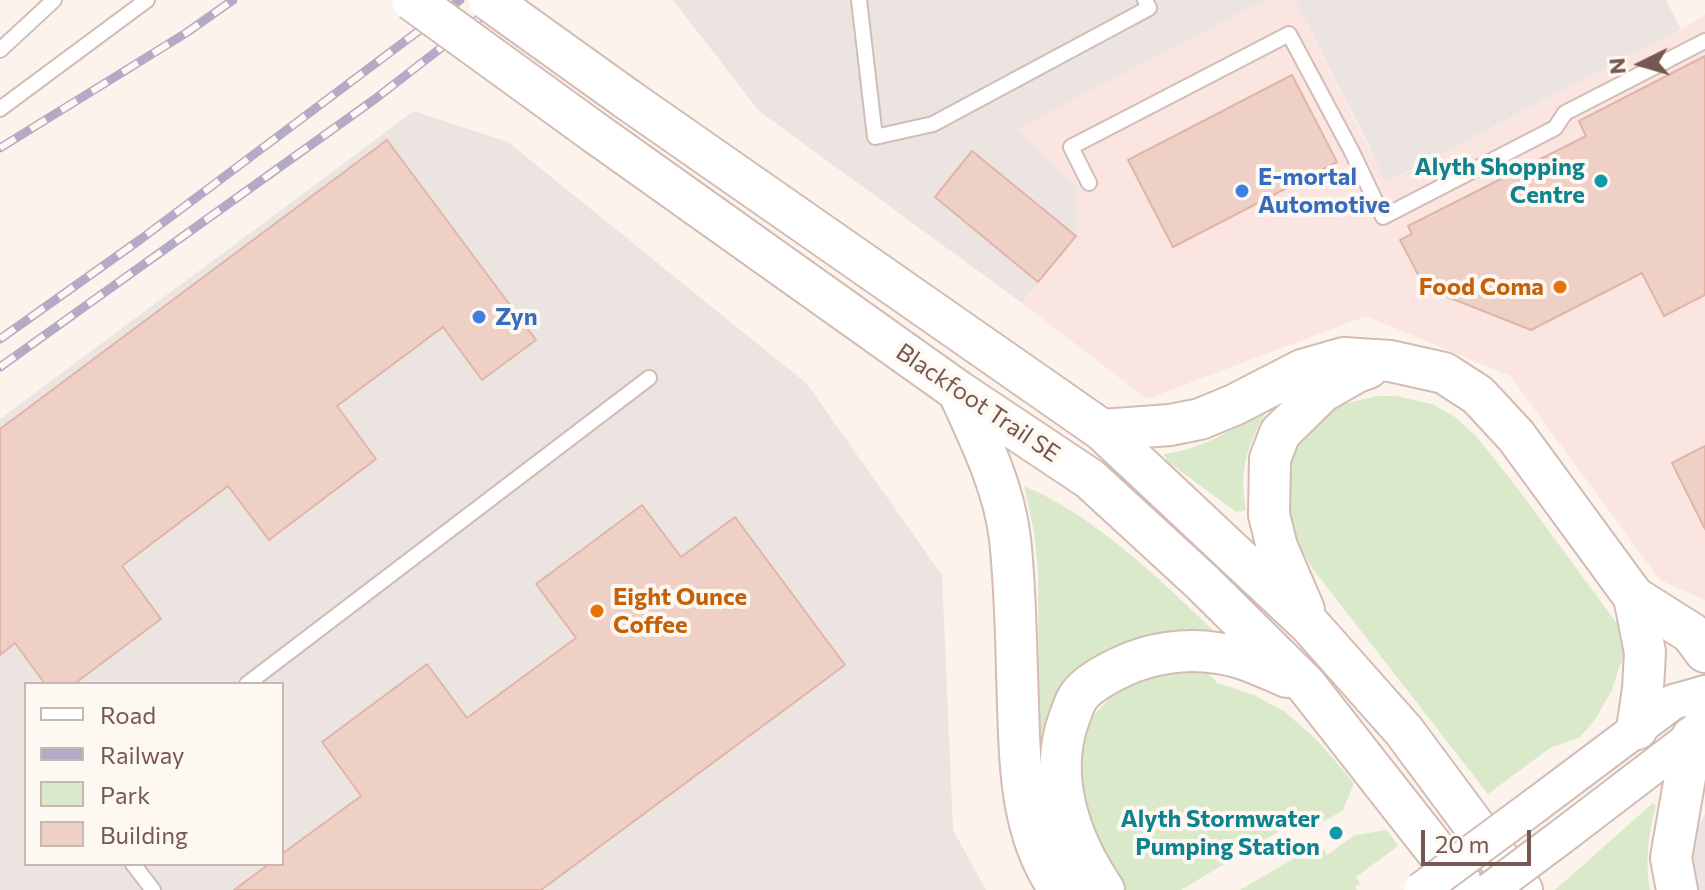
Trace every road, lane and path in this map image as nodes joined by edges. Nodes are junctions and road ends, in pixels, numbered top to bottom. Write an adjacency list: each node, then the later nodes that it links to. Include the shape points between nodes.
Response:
1 (54, 0): 8 (lane)
2 (147, 0): 9 (lane)
3 (412, 0): 13 (main road, Blackfoot Trail SE, bridge)
4 (489, 0): 14 (main road, Blackfoot Trail SE, bridge)
5 (859, 0): 6 (lane, via 875,137 933,124 1149,8)
6 (1145, 0)
7 (1705, 41): 10 (lane, via 1565,113 1555,128 1383,217 1289,34 1071,147)
8 (0, 50)
9 (0, 109)
10 (1089, 183)
11 (1390, 361): 14 (main road, via 1344,358 1302,370 1200,419); 15 (main road, via 1444,373 1478,395 1516,436); 16 (main road, via 1322,392 1280,433 1270,459 1269,515)
12 (649, 378): 18 (lane)
13 (958, 391): 19 (main road, Blackfoot Trail SE, via 1090,479); 25 (main road, via 994,470 1010,538 1020,774 1027,815)
14 (1102, 430): 16 (main road, Blackfoot Trail SE)
15 (1634, 597): 17 (main road, via 1691,633); 22 (main road, via 1645,652)
16 (1310, 625): 30 (main road, Blackfoot Trail SE, via 1404,731)
17 (1705, 652)
18 (250, 682)
19 (1306, 685): 26 (main road, via 1247,660 1194,650 1141,657 1106,674 1078,697 1063,735 1060,777 1071,828); 28 (main road, Blackfoot Trail SE)
20 (1705, 693): 22 (street, via 1673,702)
21 (1698, 728): 29 (street, bridge); 31 (main road, via 1671,858)
22 (1637, 729): 27 (street, bridge)
23 (135, 866): 24 (lane)
24 (153, 890)
25 (1060, 890)
26 (1104, 890)
27 (1421, 890)
28 (1467, 890)
29 (1490, 890)
30 (1522, 890)
31 (1677, 890)

